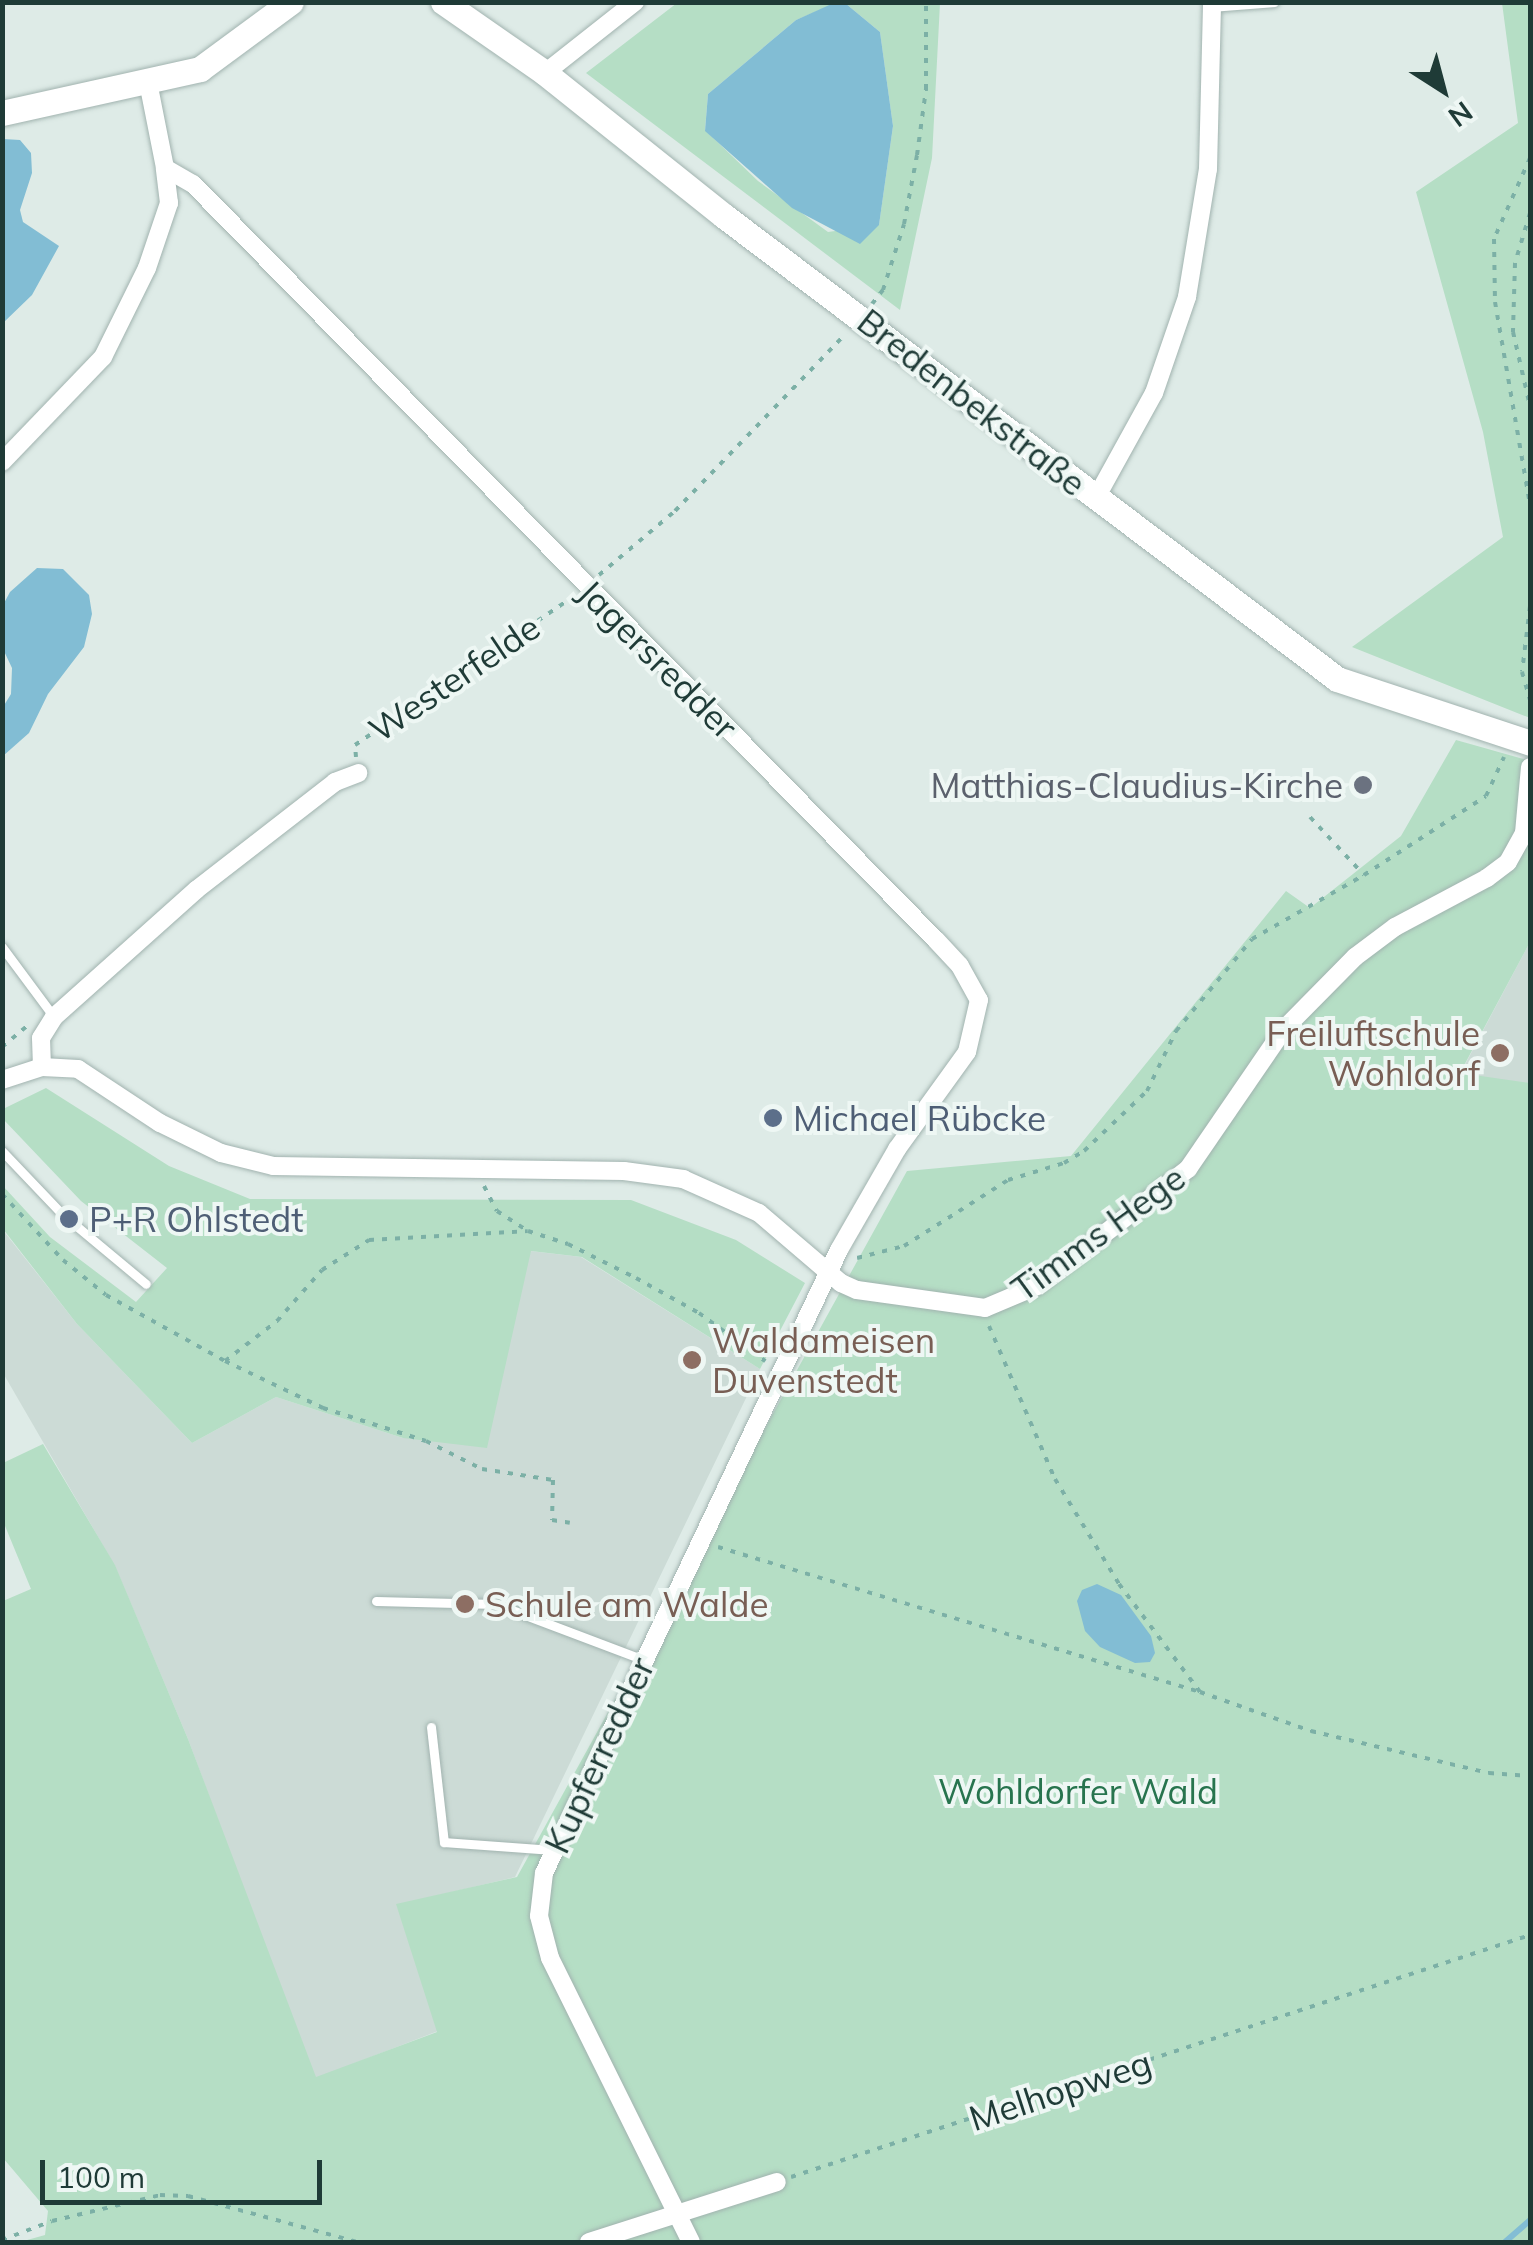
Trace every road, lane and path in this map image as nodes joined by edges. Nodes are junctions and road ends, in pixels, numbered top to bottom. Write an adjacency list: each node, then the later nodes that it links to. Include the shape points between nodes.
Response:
1 (292, 2): 8 (street, via 209,64)
2 (443, 2): 7 (street, Bredenbekstraße)
3 (635, 2): 7 (street)
4 (926, 2): 13 (path, Westerfelde, via 926,89 904,224 884,290)
5 (1274, 2): 6 (lane)
6 (1212, 5): 16 (street, via 1208,169 1188,297 1154,393)
7 (545, 73): 13 (street, Bredenbekstraße)
8 (148, 82): 9 (street); 11 (street)
9 (2, 113)
10 (1530, 158): 17 (path, via 1494,239 1495,302)
11 (165, 168): 15 (street, via 169,203 102,357); 18 (street, Jagersredder, via 193,184)
12 (1530, 212): 14 (path, via 1514,263 1512,332)
13 (862, 316): 16 (street, Bredenbekstraße); 18 (path, Westerfelde, via 675,510)
14 (1530, 406)
15 (2, 462)
16 (1096, 498): 21 (street, Bredenbekstraße, via 1336,679)
17 (1530, 505)
18 (584, 586): 24 (path, Westerfelde, via 355,745); 35 (street, Jagersredder, via 936,940 979,1000 967,1052 897,1150)
19 (1530, 606): 20 (path, via 1522,672)
20 (1530, 700)
21 (1530, 743)
22 (1504, 757): 26 (path, via 1486,796)
23 (1530, 767): 38 (street, Timms Hege, via 1524,833 1500,870 1355,957 1284,1028 1188,1170 1037,1286)
24 (358, 774): 28 (street, Westerfelde, via 334,782 211,878)
25 (1310, 817): 26 (path)
26 (1364, 875): 35 (path, via 1252,939 1176,1030 1134,1108 1074,1158 1008,1180 880,1255 860,1259)
27 (2, 947): 28 (lane)
28 (54, 1017): 29 (street, via 41,1038)
29 (42, 1067): 30 (street); 32 (street, Timms Hege, via 78,1069 160,1123 245,1161 319,1170)
30 (2, 1080)
31 (2, 1151): 37 (lane, via 62,1214)
32 (476, 1172): 34 (path, via 497,1210); 36 (street, Timms Hege, via 624,1171 683,1179 759,1213)
33 (2, 1194): 39 (path, via 82,1279)
34 (528, 1231): 39 (path, via 369,1240 322,1270 276,1321); 40 (path, via 636,1278)
35 (839, 1250): 36 (street, Jagersredder)
36 (829, 1273): 38 (street, Timms Hege, via 872,1294); 40 (street, Kupferredder)
37 (146, 1284)
38 (985, 1308): 45 (path, via 1054,1480 1119,1584)
39 (224, 1361): 41 (path, via 323,1408 426,1440 482,1469 553,1480 552,1520)
40 (782, 1374): 42 (street, Kupferredder)
41 (570, 1523)
42 (699, 1542): 44 (street, Kupferredder); 45 (path)
43 (376, 1601): 44 (lane, via 496,1604)
44 (644, 1660): 48 (street, Kupferredder)
45 (1200, 1692): 47 (path, via 1328,1736)
46 (431, 1728): 48 (lane, via 444,1842)
47 (1530, 1776)
48 (552, 1850): 51 (street, Kupferredder, via 540,1893 542,1935)
49 (1530, 1935): 50 (path, Melhopweg)
50 (777, 2182): 51 (street)
51 (676, 2213): 54 (street); 55 (street, Kupferredder)
52 (2, 2240): 53 (path, via 160,2195 188,2196)
53 (357, 2242)
54 (589, 2242)
55 (691, 2242)

